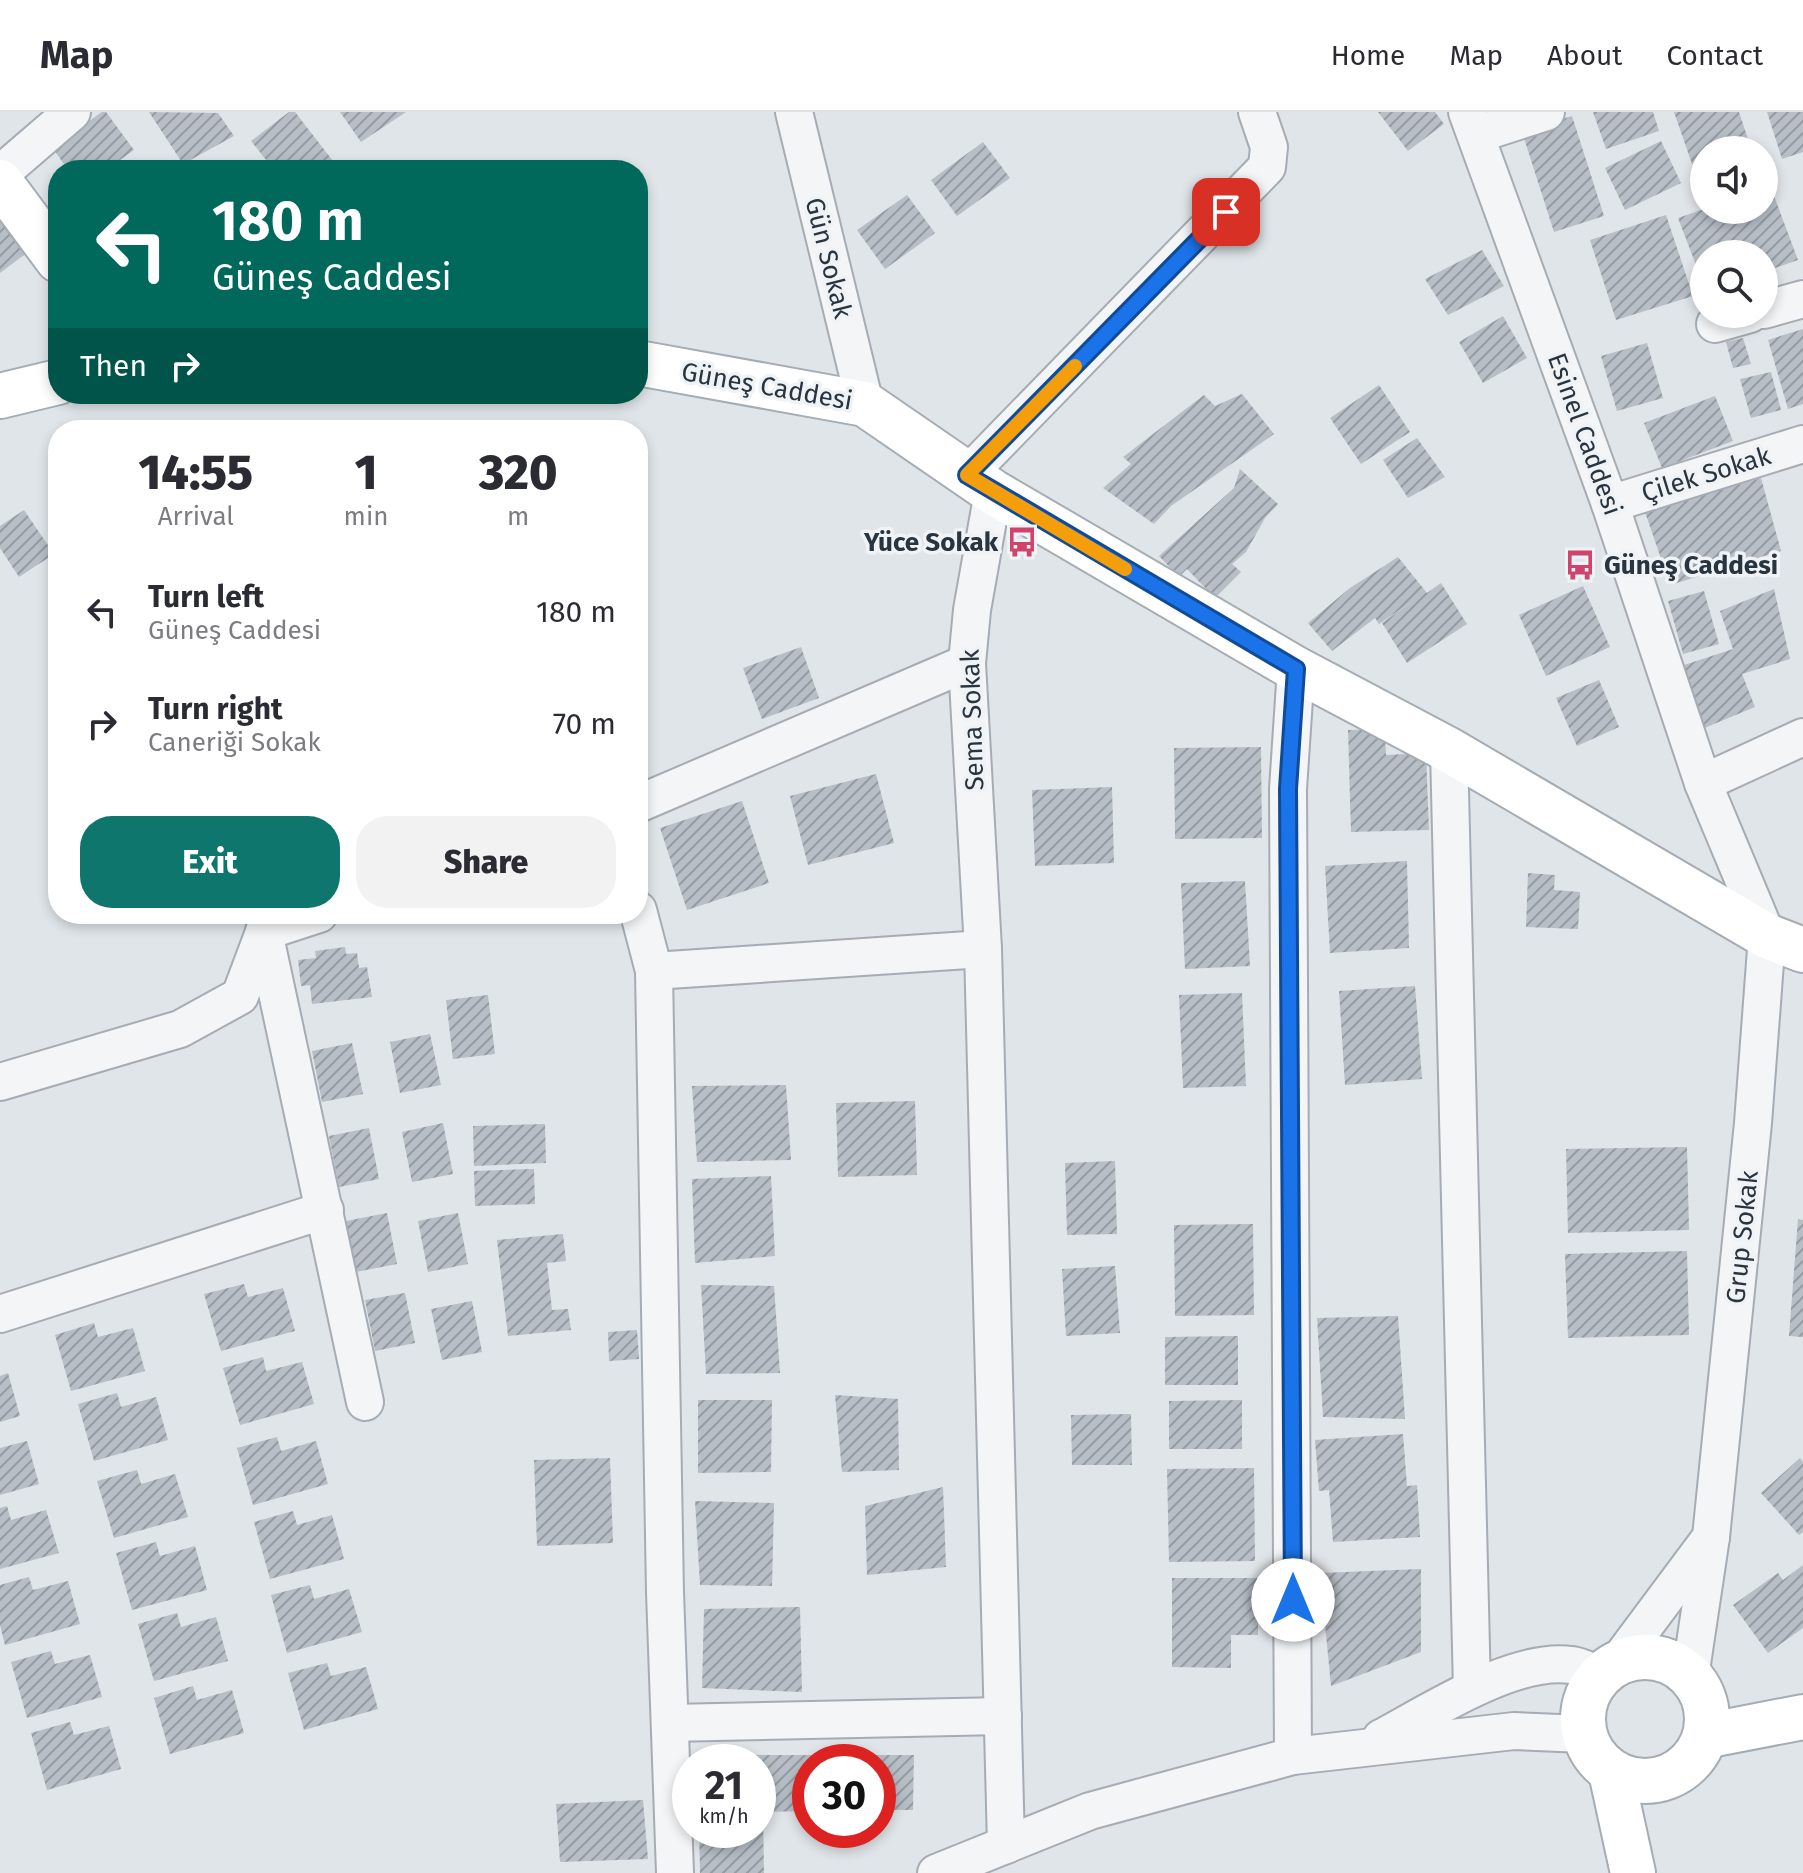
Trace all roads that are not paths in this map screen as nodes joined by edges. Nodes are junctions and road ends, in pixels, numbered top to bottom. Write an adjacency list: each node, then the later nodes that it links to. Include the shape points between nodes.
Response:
1 (72, 112): 6 (street)
2 (794, 112): 14 (street, Gün Sokak)
3 (1257, 112): 16 (street, via 1269,147 1267,167)
4 (1546, 112): 5 (street)
5 (1472, 123): 17 (street, Esinel Caddesi)
6 (0, 174)
7 (0, 182): 8 (main road)
8 (48, 247)
9 (1803, 299): 10 (street)
10 (1778, 306)
11 (648, 365): 14 (main road, Güneş Caddesi)
12 (48, 384): 13 (main road)
13 (0, 396)
14 (865, 404): 16 (main road, Güneş Caddesi)
15 (1803, 444): 17 (street, Çilek Sokak)
16 (980, 484): 18 (street, Sema Sokak); 19 (main road, Güneş Caddesi)
17 (1610, 504): 22 (street, Esinel Caddesi)
18 (967, 663): 23 (street); 28 (street, Sema Sokak)
19 (1296, 669): 21 (main road, Güneş Caddesi); 44 (street, via 1288,789)
20 (1803, 737): 22 (street)
21 (1449, 750): 27 (main road, Güneş Caddesi); 37 (street)
22 (1703, 783): 27 (street, Esinel Caddesi)
23 (648, 800)
24 (288, 924): 26 (street)
25 (642, 924): 29 (street)
26 (264, 932): 30 (street, via 240,996 180,1029); 31 (street)
27 (1785, 943): 34 (street, Grup Sokak, via 1753,1123)
28 (983, 949): 29 (street); 38 (street, Sema Sokak)
29 (654, 971): 40 (street)
30 (0, 1082)
31 (325, 1210): 32 (street); 33 (street)
32 (0, 1314)
33 (365, 1402)
34 (1711, 1537): 35 (street); 36 (street, Grup Sokak)
35 (1608, 1669): 36 (main road, via 1636,1657 1656,1658 1675,1664); 37 (street, via 1549,1665); 41 (main road, via 1588,1692)
36 (1690, 1677): 42 (main road, via 1702,1695)
37 (1472, 1689): 43 (street)
38 (1003, 1716): 40 (street); 47 (street, Sema Sokak)
39 (1803, 1717): 42 (main road)
40 (670, 1723): 49 (street)
41 (1584, 1734): 43 (street, via 1514,1731); 45 (main road, via 1594,1756)
42 (1705, 1736): 46 (main road, via 1689,1763)
43 (1365, 1747): 44 (street)
44 (1293, 1756): 47 (street, via 1090,1811)
45 (1611, 1772): 46 (main road, via 1644,1782); 48 (main road)
46 (1676, 1772): 48 (main road)
47 (1006, 1845): 50 (street)
48 (1630, 1862)
49 (675, 1873)
50 (936, 1873)

